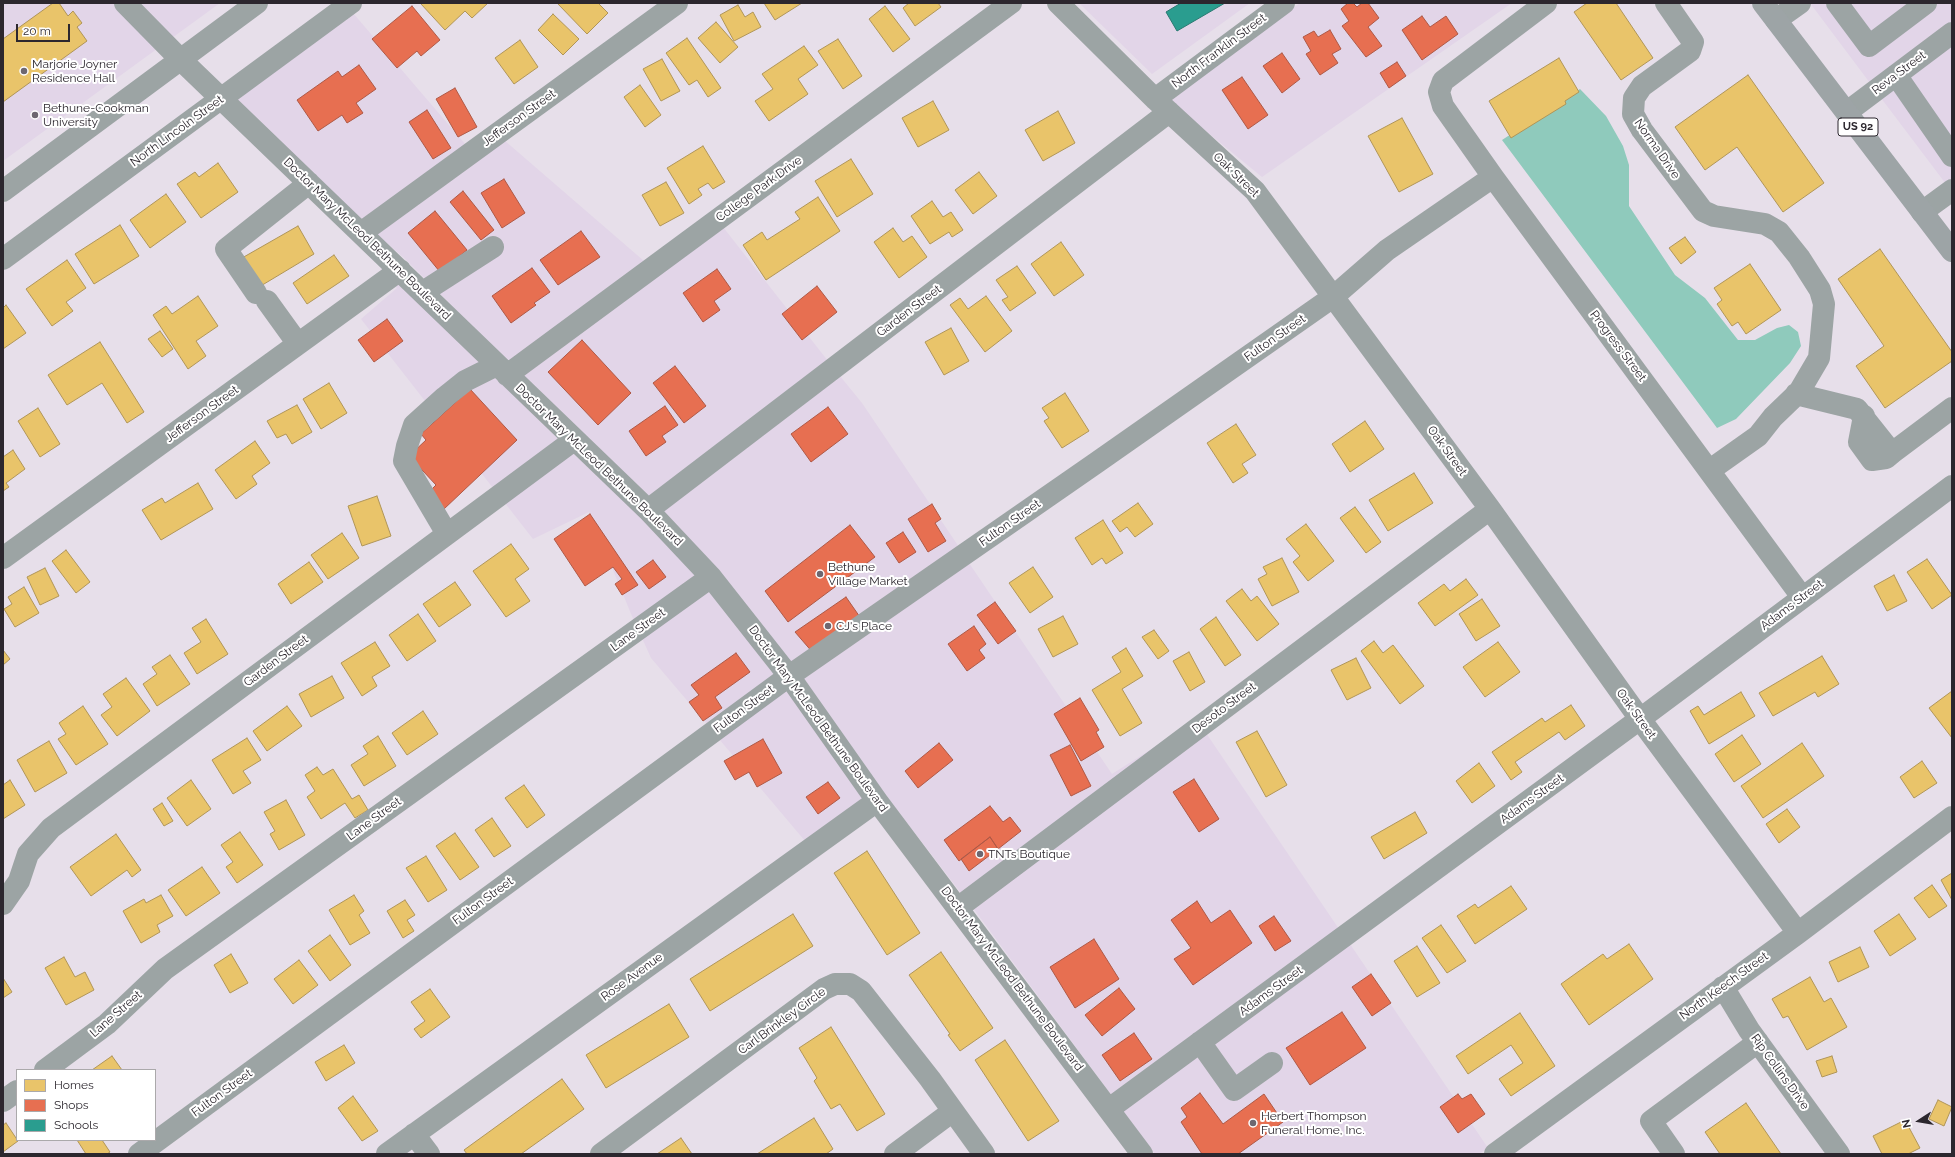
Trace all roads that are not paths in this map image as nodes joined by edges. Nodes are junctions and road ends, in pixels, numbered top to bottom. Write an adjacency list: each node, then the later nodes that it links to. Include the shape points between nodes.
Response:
1 (125, 3): 16 (street, Doctor Mary McLeod Bethune Boulevard)
2 (258, 3): 16 (street)
3 (351, 3): 18 (street, North Lincoln Street)
4 (678, 3): 27 (street, Jefferson Street)
5 (1011, 3): 35 (street, College Park Drive)
6 (1058, 3): 19 (street, Oak Street)
7 (1284, 3): 19 (street, North Franklin Street)
8 (1546, 3): 22 (street, Progress Street, via 1443,81 1439,92 1443,106)
9 (1666, 3): 36 (street, Norma Drive, via 1693,42 1690,51 1642,86 1634,98 1633,114 1642,130 1703,211 1714,216 1766,224 1779,232 1820,290 1824,304 1819,358)
10 (1763, 3): 14 (main road, US 92)
11 (1800, 3): 14 (street)
12 (1837, 3): 13 (street, via 1869,46)
13 (1926, 3)
14 (1776, 20): 20 (main road, US 92)
15 (1951, 36): 17 (street, Reva Street)
16 (180, 59): 18 (street, Doctor Mary McLeod Bethune Boulevard); 25 (street)
17 (1896, 75): 20 (street, Reva Street); 21 (street)
18 (221, 98): 23 (street, Doctor Mary McLeod Bethune Boulevard); 30 (street, North Lincoln Street)
19 (1162, 105): 33 (street, Oak Street, via 1255,191); 42 (street, Garden Street)
20 (1847, 112): 26 (main road, US 92)
21 (1952, 156)
22 (1493, 177): 33 (street, Fulton Street, via 1387,250); 39 (street, Progress Street)
23 (309, 183): 27 (street, Doctor Mary McLeod Bethune Boulevard); 34 (street, via 226,249)
24 (1952, 190): 26 (street)
25 (3, 191)
26 (1922, 212): 29 (main road, US 92)
27 (361, 233): 31 (street, Doctor Mary McLeod Bethune Boulevard)
28 (493, 247): 32 (street)
29 (1952, 251)
30 (3, 259)
31 (400, 270): 32 (street, Doctor Mary McLeod Bethune Boulevard); 34 (street, Jefferson Street)
32 (423, 292): 35 (street, Doctor Mary McLeod Bethune Boulevard)
33 (1333, 297): 41 (street, Oak Street); 47 (street, Fulton Street)
34 (298, 344): 44 (street, Jefferson Street)
35 (502, 370): 38 (street, Doctor Mary McLeod Bethune Boulevard); 43 (street, College Park Drive, via 465,381 414,425 404,461)
36 (1796, 394): 37 (street, via 1857,409 1892,453); 39 (street, via 1758,436)
37 (1952, 408)
38 (574, 440): 42 (street, Doctor Mary McLeod Bethune Boulevard); 43 (street, Garden Street)
39 (1710, 470): 46 (street, Progress Street)
40 (1952, 486): 46 (street, Adams Street)
41 (1490, 509): 48 (street, Oak Street); 52 (street, Desoto Street)
42 (648, 510): 45 (street, Doctor Mary McLeod Bethune Boulevard)
43 (447, 534): 51 (street, Garden Street, via 51,828 28,854 20,881)
44 (3, 558)
45 (711, 577): 47 (street, Doctor Mary McLeod Bethune Boulevard); 58 (street, Lane Street, via 165,970 107,1024)
46 (1802, 597): 48 (street, Adams Street)
47 (789, 676): 49 (street, Doctor Mary McLeod Bethune Boulevard); 64 (street, Fulton Street)
48 (1640, 719): 53 (street, Oak Street); 55 (street, Adams Street)
49 (877, 801): 52 (street, Doctor Mary McLeod Bethune Boulevard); 63 (street, Rose Avenue)
50 (1952, 816): 53 (street, North Keech Street)
51 (3, 904)
52 (959, 907): 61 (street, Doctor Mary McLeod Bethune Boulevard)
53 (1798, 933): 54 (street, North Keech Street)
54 (1723, 988): 56 (street, Rip Collins Drive); 71 (street, North Keech Street)
55 (1200, 1042): 57 (street, via 1234,1090); 61 (street, Adams Street)
56 (1758, 1042): 72 (street, via 1651,1121); 73 (street, Rip Collins Drive)
57 (1272, 1063)
58 (46, 1069)
59 (16, 1092): 60 (street)
60 (3, 1102)
61 (1109, 1109): 70 (street, Doctor Mary McLeod Bethune Boulevard)
62 (953, 1111): 67 (street, Carl Brinkley Circle, via 861,991 850,984 835,984 824,989); 68 (street); 69 (street, Carl Brinkley Circle)
63 (414, 1134): 65 (street, Rose Avenue); 66 (street)
64 (139, 1154)
65 (387, 1154)
66 (429, 1154)
67 (601, 1154)
68 (895, 1154)
69 (984, 1154)
70 (1142, 1154)
71 (1495, 1154)
72 (1674, 1154)
73 (1839, 1154)

